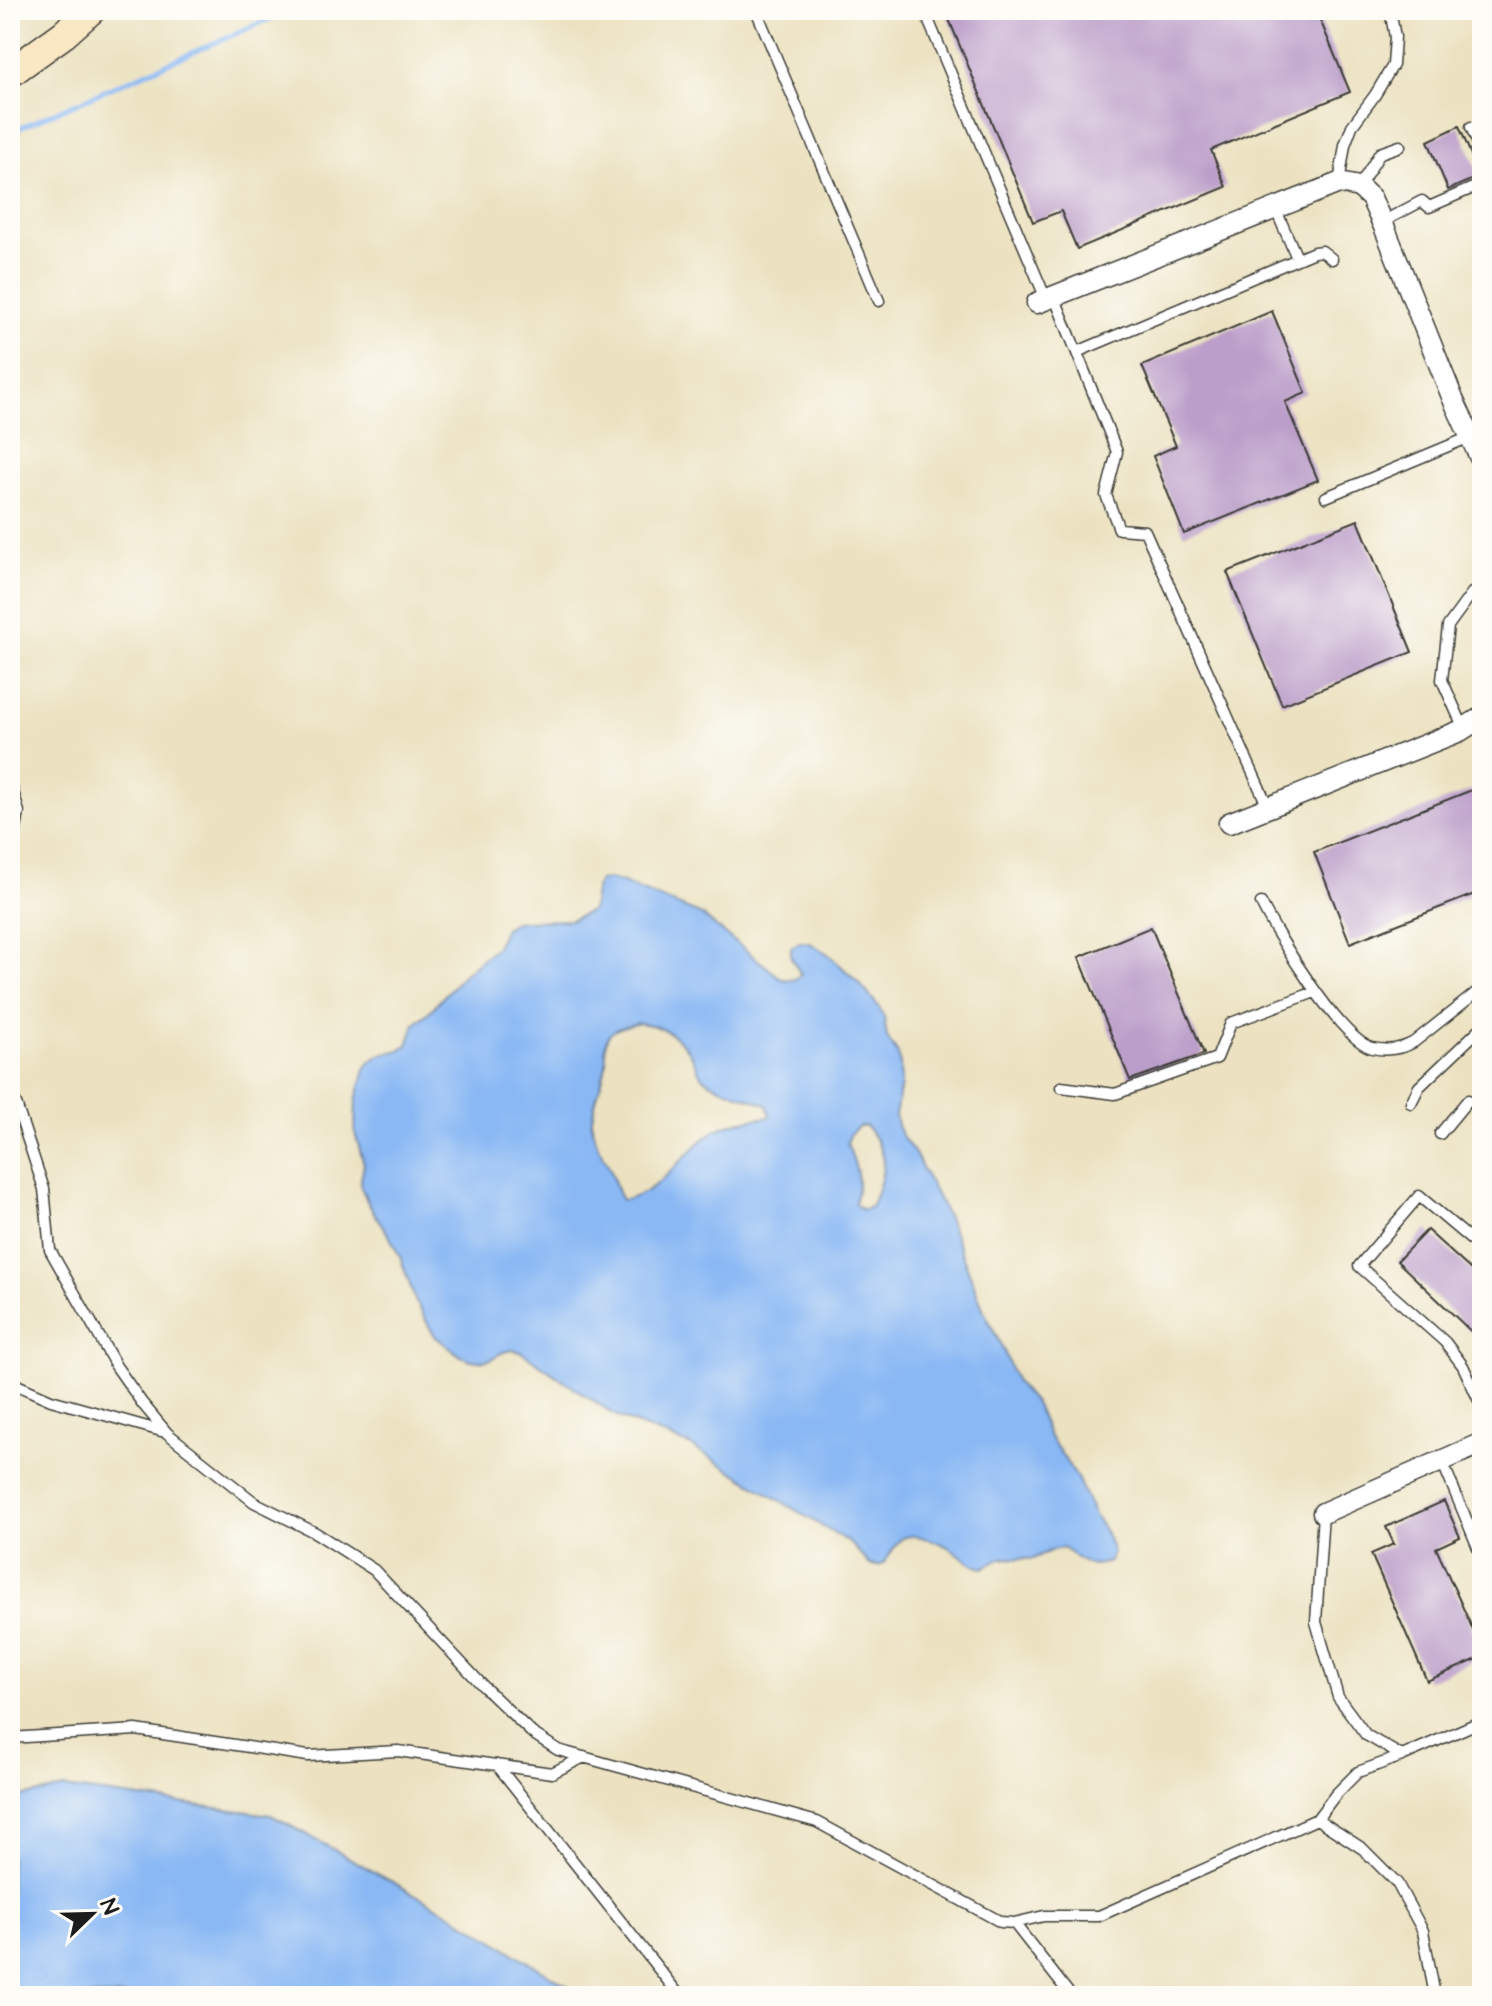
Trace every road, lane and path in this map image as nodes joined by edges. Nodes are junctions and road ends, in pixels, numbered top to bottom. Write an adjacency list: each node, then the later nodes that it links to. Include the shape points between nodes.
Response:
1 (91, 10): 7 (street)
2 (756, 10): 18 (lane)
3 (924, 10): 17 (lane)
4 (1390, 10): 12 (lane, via 1393,65 1345,145)
5 (1475, 10): 6 (lane)
6 (1482, 26)
7 (10, 73)
8 (1471, 127): 10 (lane)
9 (1400, 146): 12 (lane, via 1380,153)
10 (1482, 153)
11 (1482, 184): 14 (lane, via 1429,207 1422,201)
12 (1349, 185): 13 (street); 14 (street, via 1371,198)
13 (1275, 208): 15 (lane); 17 (street)
14 (1382, 222): 20 (street)
15 (1297, 258): 16 (lane, via 1322,251); 19 (lane)
16 (1332, 259)
17 (1046, 299): 19 (lane)
18 (879, 301)
19 (1077, 352): 27 (lane, via 1117,452 1106,495 1119,529 1145,531)
20 (1470, 437): 21 (street); 22 (lane)
21 (1482, 462)
22 (1326, 497)
23 (1472, 593): 25 (lane, via 1448,626 1442,680)
24 (1482, 717): 25 (street)
25 (1464, 729): 27 (street)
26 (10, 781): 29 (lane, via 19,812)
27 (1268, 807): 28 (street)
28 (1229, 823)
29 (10, 863)
30 (1261, 903): 32 (lane)
31 (1482, 988): 32 (lane, via 1414,1042 1389,1049 1354,1038)
32 (1315, 992): 34 (lane, via 1231,1023 1217,1058 1115,1094)
33 (1482, 1027): 37 (lane, via 1419,1087)
34 (1061, 1087)
35 (10, 1093): 42 (lane, via 44,1189 50,1250 116,1366)
36 (1468, 1100): 38 (lane)
37 (1411, 1103)
38 (1440, 1134)
39 (1482, 1249): 41 (lane, via 1419,1196 1359,1266 1445,1342)
40 (10, 1382): 42 (lane, via 51,1400)
41 (1482, 1407)
42 (167, 1433): 50 (lane, via 254,1502 374,1570 532,1733 558,1750)
43 (1482, 1443): 44 (street)
44 (1442, 1461): 45 (street); 46 (lane)
45 (1323, 1513): 49 (lane, via 1316,1622 1338,1697 1366,1735)
46 (1482, 1557)
47 (1482, 1721): 49 (lane)
48 (10, 1738): 51 (lane, via 136,1730 308,1756 398,1751)
49 (1402, 1756): 52 (lane, via 1358,1772)
50 (584, 1757): 51 (lane, via 552,1773); 53 (lane, via 817,1822 1001,1922)
51 (497, 1765): 54 (lane)
52 (1317, 1819): 53 (lane, via 1099,1916 1044,1916); 56 (lane, via 1363,1849 1397,1883 1423,1931)
53 (1014, 1923): 55 (lane)
54 (680, 1996)
55 (1071, 1996)
56 (1435, 1996)

